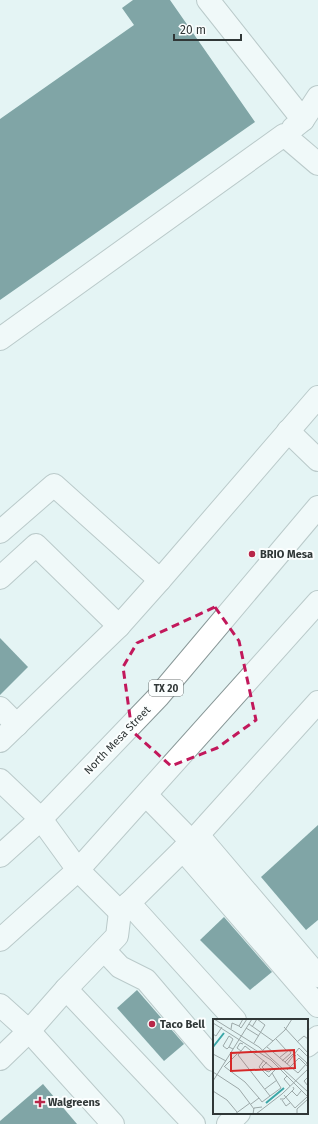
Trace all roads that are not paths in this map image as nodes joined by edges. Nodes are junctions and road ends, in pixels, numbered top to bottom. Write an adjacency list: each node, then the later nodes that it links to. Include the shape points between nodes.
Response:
1 (208, 0): 3 (main road)
2 (318, 97): 3 (main road)
3 (303, 120): 4 (main road)
4 (284, 135): 5 (main road); 6 (main road)
5 (318, 164)
6 (0, 339)
7 (318, 397): 8 (main road)
8 (288, 431): 9 (main road); 13 (main road)
9 (318, 460)
10 (318, 507): 22 (main road, North Mesa Street / TX 20, via 158,697)
11 (0, 532): 13 (main road, via 54,485)
12 (0, 578): 15 (main road, via 36,546)
13 (160, 580): 15 (main road)
14 (318, 602): 21 (main road)
15 (119, 626): 18 (main road)
16 (318, 702): 23 (main road)
17 (0, 708): 18 (main road)
18 (17, 725): 19 (main road)
19 (0, 741)
20 (0, 780): 22 (main road)
21 (146, 795): 23 (main road); 25 (main road)
22 (41, 820): 24 (main road, North Mesa Street / TX 20); 25 (main road)
23 (191, 842): 26 (main road); 29 (main road); 32 (main road)
24 (0, 856)
25 (78, 870): 26 (main road); 27 (main road)
26 (125, 907): 28 (main road, via 117,936); 33 (main road)
27 (0, 940)
28 (104, 950): 30 (main road); 38 (main road, via 120,967 146,980)
29 (318, 976)
30 (66, 989): 34 (main road); 41 (main road)
31 (0, 1005): 34 (main road)
32 (318, 1006)
33 (234, 1019)
34 (29, 1031): 37 (main road); 40 (main road)
35 (318, 1037): 36 (main road)
36 (308, 1045)
37 (0, 1059)
38 (213, 1059)
39 (238, 1114): 42 (main road)
40 (113, 1124)
41 (194, 1124)
42 (228, 1124)

